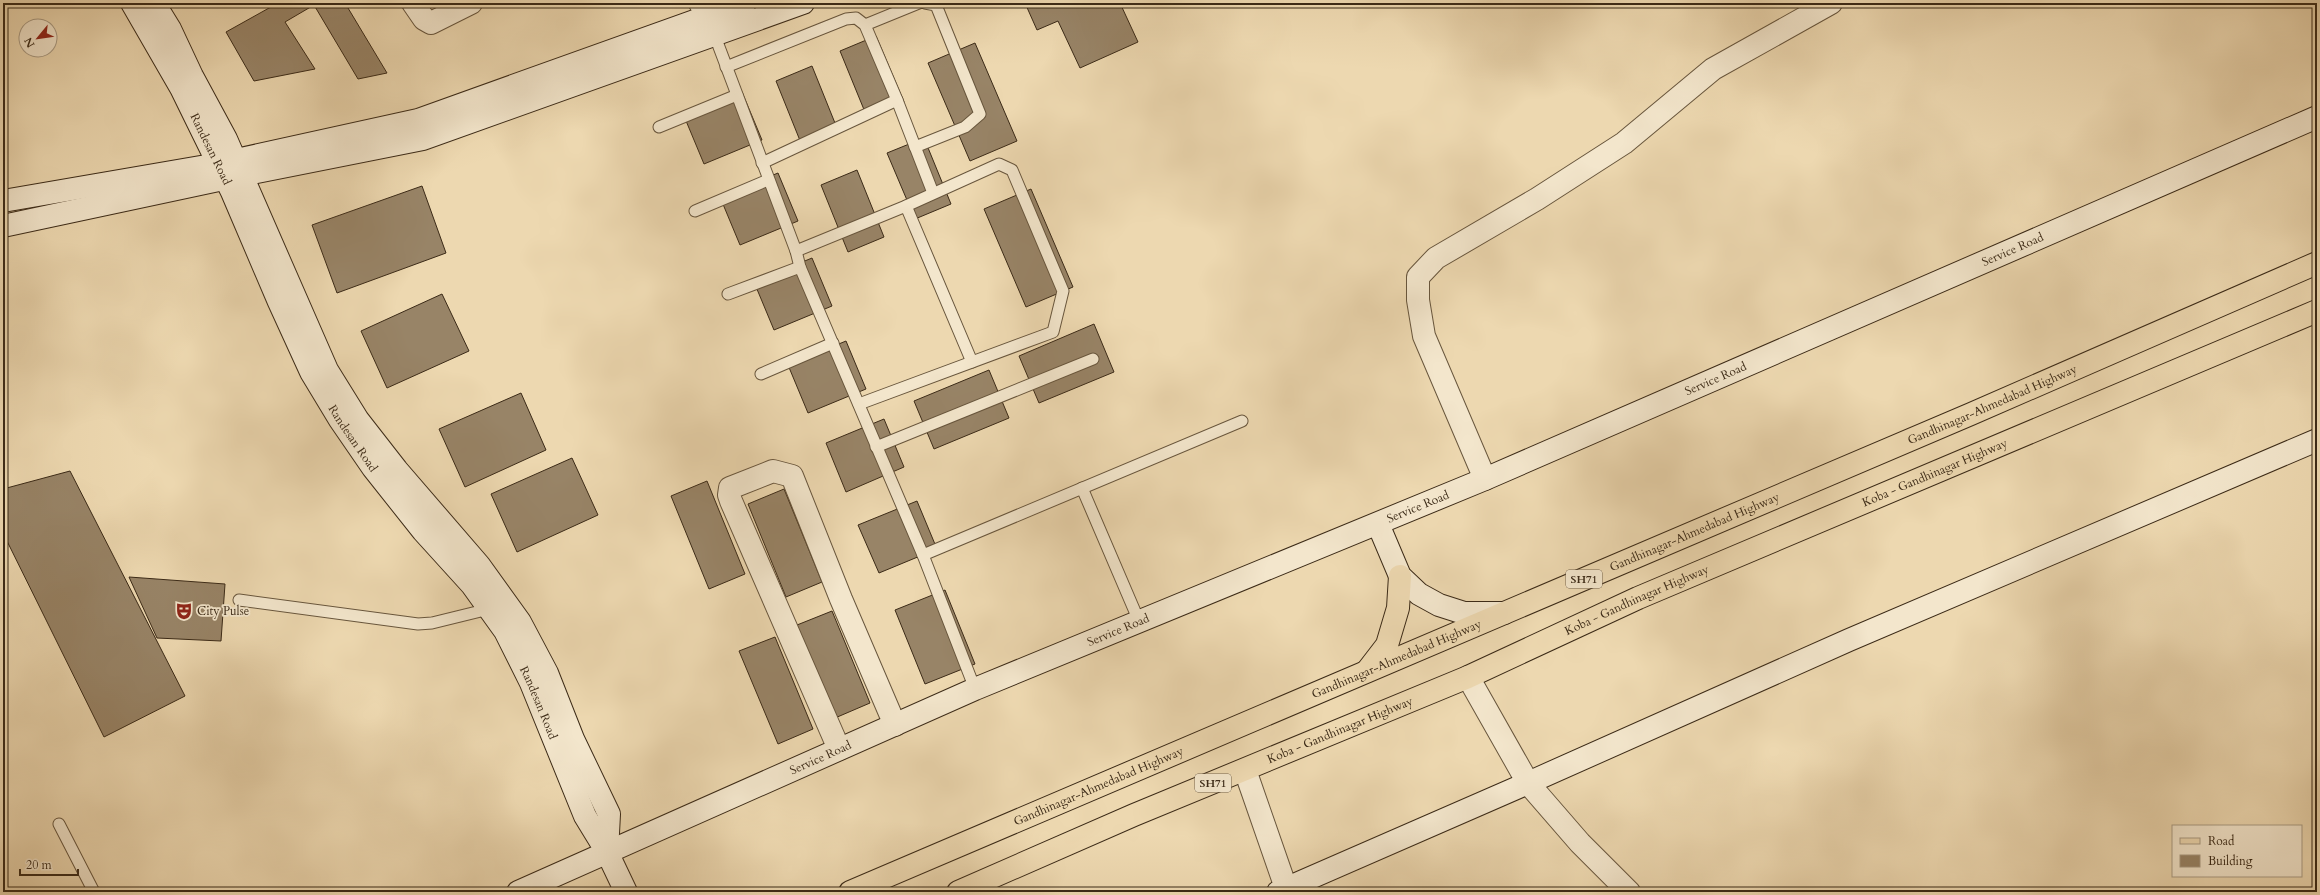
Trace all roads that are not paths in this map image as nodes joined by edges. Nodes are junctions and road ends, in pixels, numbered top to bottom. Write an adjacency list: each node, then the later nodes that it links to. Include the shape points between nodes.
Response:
1 (132, 3): 19 (street, Randesan Road)
2 (154, 3): 19 (street, Randesan Road, via 170,29)
3 (413, 3): 4 (street, via 424,20 431,23)
4 (471, 3)
5 (745, 3): 10 (street)
6 (803, 3): 10 (street)
7 (919, 3): 11 (lane)
8 (925, 3): 17 (lane, via 936,5 980,114 965,127)
9 (1831, 3): 39 (street, via 1713,70 1624,143 1537,199 1436,258 1418,277 1418,300 1424,336)
10 (708, 19): 12 (lane); 19 (street, via 418,120)
11 (865, 25): 12 (lane, via 856,18 846,19); 14 (lane)
12 (726, 67): 13 (lane)
13 (736, 95): 16 (lane); 18 (lane)
14 (897, 100): 17 (lane); 18 (lane)
15 (2317, 117): 39 (street, Service Road)
16 (659, 127)
17 (915, 147): 21 (lane)
18 (762, 163): 20 (lane)
19 (230, 169): 22 (street); 25 (street); 45 (street, Randesan Road, via 311,372 340,420 423,531 472,585); 56 (street, Randesan Road, via 327,370 358,420 397,470 479,565 520,622 547,673 573,739 609,814)
20 (768, 180): 24 (lane); 26 (lane)
21 (933, 193): 23 (lane); 33 (lane, via 999,164 1012,170 1062,291 1053,332)
22 (3, 200)
23 (906, 206): 26 (lane); 33 (lane)
24 (695, 211)
25 (3, 226)
26 (796, 251): 28 (lane)
27 (2317, 263): 46 (main road, Gandhinagar-Ahmedabad Highway / SH71)
28 (800, 267): 29 (lane); 31 (lane)
29 (728, 294)
30 (2317, 310): 49 (main road, Koba - Gandhinagar Highway / SH71, via 1638,598)
31 (833, 344): 34 (lane); 35 (lane)
32 (1093, 359): 38 (lane)
33 (972, 362): 35 (lane)
34 (761, 374)
35 (859, 404): 38 (lane)
36 (1242, 421): 40 (lane)
37 (2317, 440): 54 (street, via 1856,637)
38 (876, 447): 42 (lane)
39 (1485, 479): 41 (street, Service Road)
40 (1082, 488): 42 (lane); 47 (lane)
41 (1378, 524): 43 (street); 47 (street, Service Road)
42 (923, 555): 50 (lane)
43 (1400, 576): 46 (street, via 1419,594 1439,606 1464,613); 48 (main road, via 1398,608 1387,645)
44 (239, 600): 45 (lane, via 418,624)
45 (489, 609): 56 (street, Randesan Road, via 505,631 527,677 585,816)
46 (1504, 613): 48 (main road, Gandhinagar-Ahmedabad Highway / SH71)
47 (1140, 621): 50 (street, Service Road)
48 (1366, 672): 61 (main road, Gandhinagar-Ahmedabad Highway / SH71)
49 (1468, 677): 53 (main road, Koba - Gandhinagar Highway / SH71); 54 (street)
50 (975, 689): 51 (street, Service Road)
51 (895, 725): 52 (street, Service Road); 52 (street, via 792,476 773,471 736,484 730,488 731,501)
52 (839, 749): 56 (street, Service Road)
53 (1245, 770): 57 (street); 62 (main road, Koba - Gandhinagar Highway / SH71)
54 (1528, 783): 57 (street); 63 (street, via 1580,843)
55 (59, 824): 58 (lane)
56 (608, 852): 59 (street, Service Road); 60 (street, Randesan Road)
57 (1282, 890)
58 (94, 892)
59 (518, 892)
60 (626, 892)
61 (850, 892)
62 (958, 892)
63 (1629, 892)

